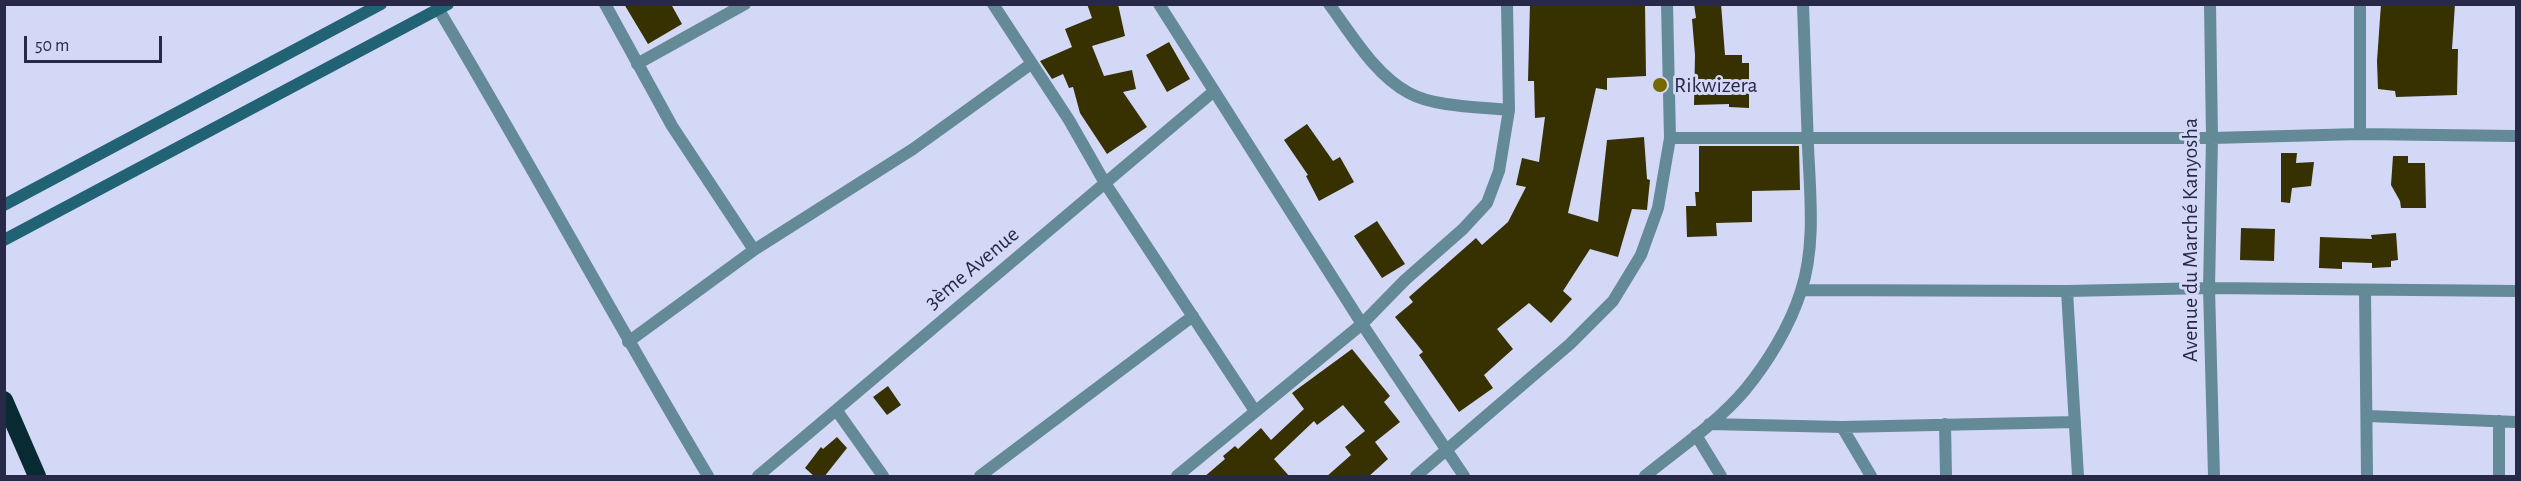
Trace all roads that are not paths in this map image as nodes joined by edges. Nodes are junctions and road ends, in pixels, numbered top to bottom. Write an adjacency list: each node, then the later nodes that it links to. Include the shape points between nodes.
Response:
1 (381, 4): 23 (street)
2 (605, 4): 13 (street)
3 (745, 4): 13 (street)
4 (993, 4): 14 (street)
5 (1160, 4): 15 (street)
6 (1329, 4): 16 (street, via 1388,79 1410,94 1440,102)
7 (1508, 4): 16 (street)
8 (1667, 4): 20 (street)
9 (1803, 4): 19 (street)
10 (2210, 4): 21 (street, Avenue du Marché Kanyosha)
11 (2360, 4): 17 (street)
12 (443, 7): 24 (street); 33 (street)
13 (637, 64): 25 (street, via 697,167)
14 (1030, 64): 22 (street, via 1069,120); 25 (street, via 914,149)
15 (1213, 92): 22 (street, 3ème Avenue); 32 (street)
16 (1509, 110): 32 (street, via 1499,171 1487,203)
17 (2360, 134): 18 (street); 21 (street)
18 (2517, 136)
19 (1808, 137): 20 (street); 21 (street); 27 (street, via 1809,249)
20 (1671, 138): 45 (street, via 1658,207 1648,236 1613,301 1570,344)
21 (2212, 138): 26 (street, Avenue du Marché Kanyosha)
22 (1105, 183): 31 (street); 35 (street, 3ème Avenue)
23 (4, 205)
24 (4, 240)
25 (754, 250): 33 (street)
26 (2209, 288): 28 (street); 29 (street); 59 (street, Avenue du Marché Kanyosha)
27 (1802, 290): 29 (street); 41 (street, via 1766,361 1744,391)
28 (2365, 290): 30 (street); 37 (street)
29 (2067, 291): 38 (street)
30 (2517, 291)
31 (1193, 316): 36 (street); 50 (street)
32 (1362, 324): 36 (street); 45 (street)
33 (628, 342): 47 (street)
34 (4, 400): 46 (highway)
35 (837, 411): 48 (street, 3ème Avenue); 49 (street)
36 (1256, 411): 51 (street)
37 (2368, 416): 39 (street); 60 (street)
38 (2075, 422): 42 (street); 58 (street)
39 (2499, 422): 40 (street); 61 (street)
40 (2517, 422)
41 (1709, 424): 43 (street); 44 (street)
42 (1945, 424): 43 (street); 57 (street)
43 (1842, 427): 56 (street)
44 (1696, 435): 54 (street); 55 (street)
45 (1446, 451): 52 (street); 53 (street)
46 (37, 477)
47 (708, 477)
48 (758, 477)
49 (883, 477)
50 (980, 477)
51 (1177, 477)
52 (1416, 477)
53 (1464, 477)
54 (1645, 477)
55 (1721, 477)
56 (1871, 477)
57 (1946, 477)
58 (2078, 477)
59 (2214, 477)
60 (2367, 477)
61 (2499, 477)

